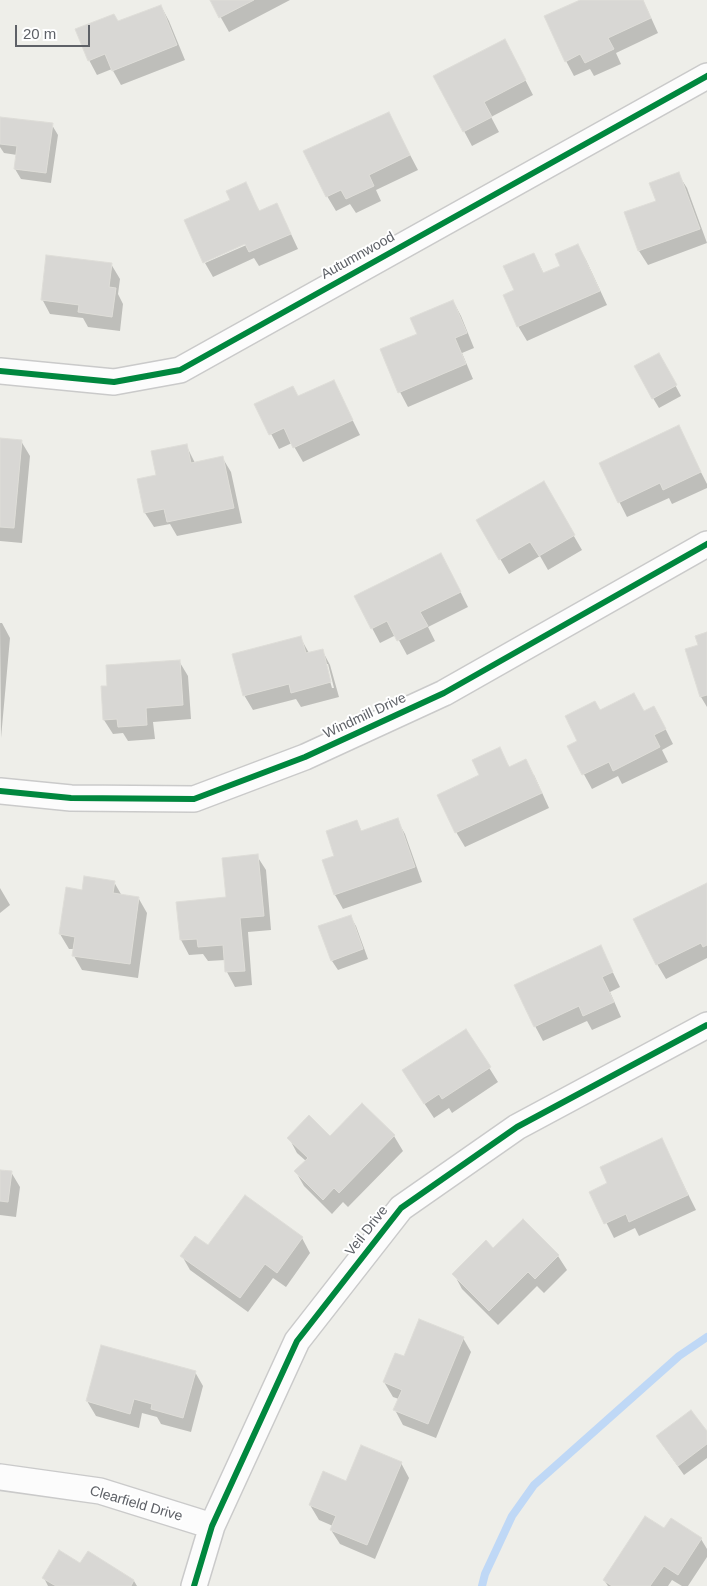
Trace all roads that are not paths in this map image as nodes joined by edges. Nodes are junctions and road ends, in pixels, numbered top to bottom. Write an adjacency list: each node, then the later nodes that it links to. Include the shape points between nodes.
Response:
1 (707, 76): 2 (street, Autumnwood, via 180,370 114,382)
2 (0, 370)
3 (707, 544): 4 (street, Windmill Drive, via 444,693 305,757 194,799 71,798)
4 (0, 791)
5 (707, 1025): 7 (street, Veil Drive, via 517,1127 401,1208 297,1341)
6 (0, 1477): 7 (street, Clearfield Drive, via 100,1491)
7 (212, 1526): 8 (street, Veil Drive)
8 (194, 1586)

